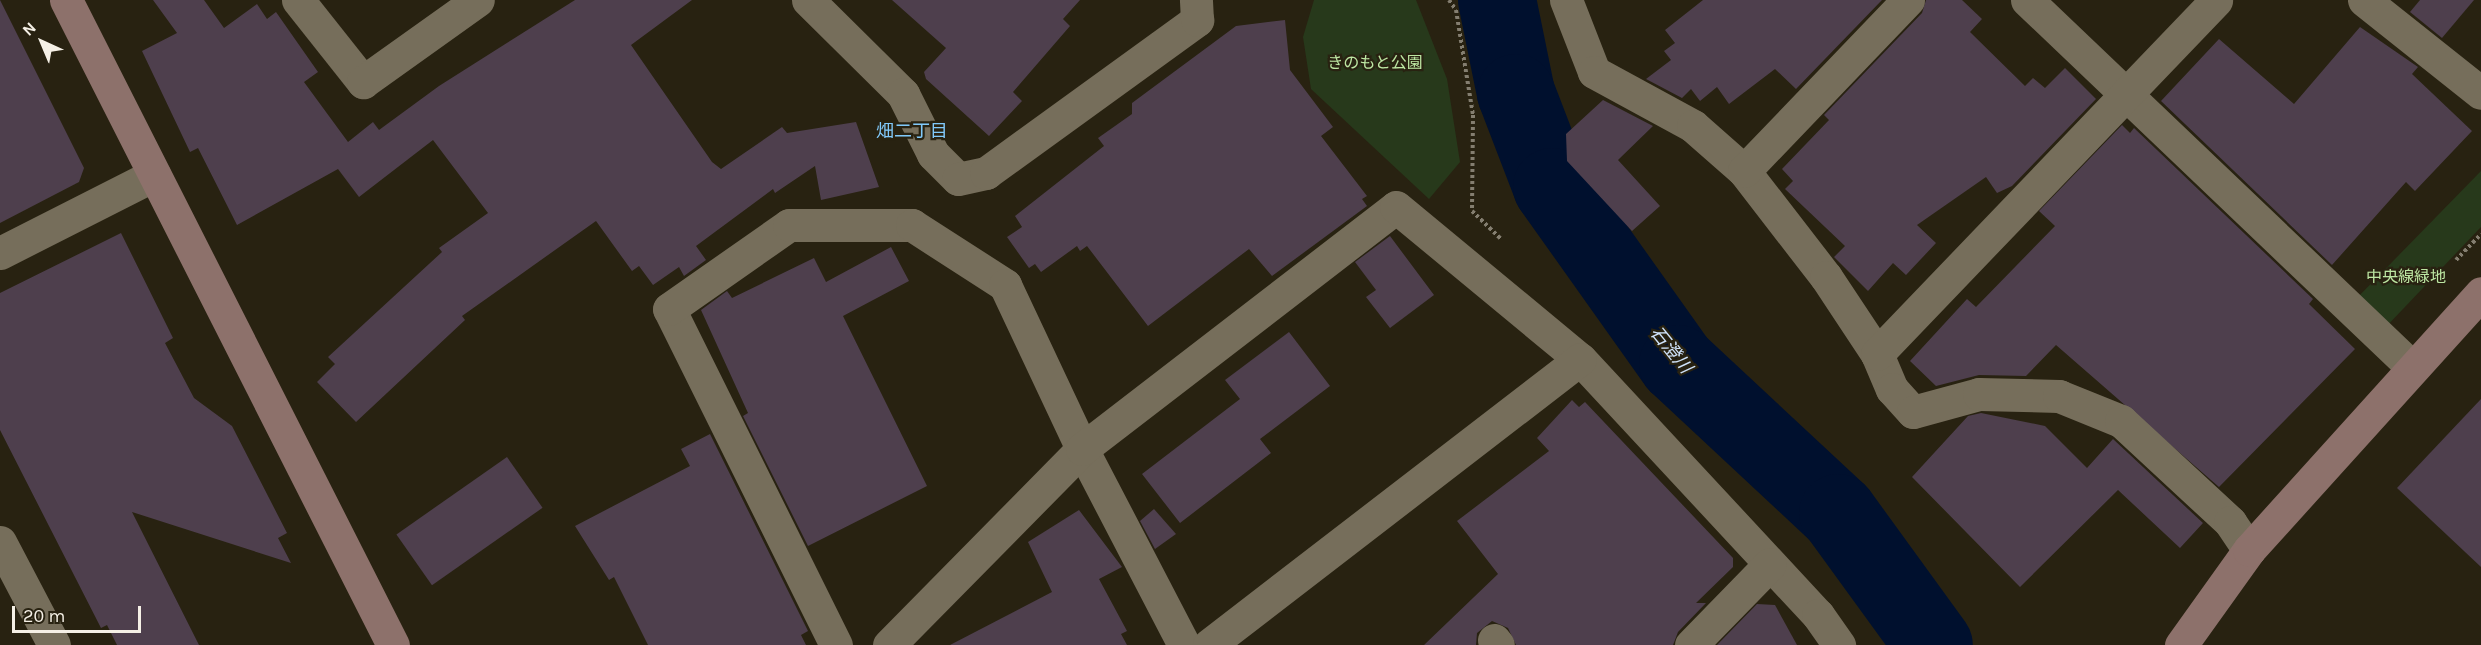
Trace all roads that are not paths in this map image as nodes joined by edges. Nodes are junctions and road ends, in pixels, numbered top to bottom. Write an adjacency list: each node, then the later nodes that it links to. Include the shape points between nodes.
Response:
1 (66, 0): 14 (street)
2 (298, 0): 3 (street, via 363,82)
3 (478, 0)
4 (807, 0): 5 (street, via 903,94 933,154 958,179 986,173 1197,20)
5 (1196, 0)
6 (1566, 0): 13 (street, via 1594,72 1693,126)
7 (1908, 0): 13 (street)
8 (2027, 0): 12 (street)
9 (2216, 0): 12 (street)
10 (2364, 0): 11 (street)
11 (2481, 93)
12 (2126, 98): 17 (street); 19 (street)
13 (1744, 171): 17 (street)
14 (153, 175): 15 (street); 25 (street)
15 (0, 253)
16 (2481, 293): 19 (street)
17 (1876, 354): 22 (street, via 1892,389 1913,412 1979,394 2059,396 2121,421 2230,522)
18 (1580, 359): 20 (street, via 1396,207); 23 (street); 29 (street)
19 (2412, 367): 22 (street)
20 (1082, 449): 26 (street, via 1005,285 912,225 789,225 669,309); 27 (street); 28 (street)
21 (0, 542): 24 (street)
22 (2248, 550): 32 (street)
23 (1770, 564): 30 (street); 31 (street)
24 (54, 645)
25 (393, 645)
26 (836, 645)
27 (889, 645)
28 (1184, 645)
29 (1209, 645)
30 (1691, 645)
31 (1839, 645)
32 (2181, 645)

